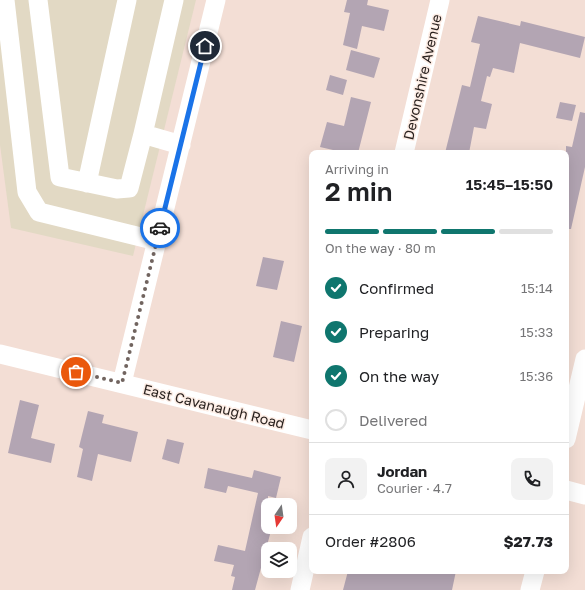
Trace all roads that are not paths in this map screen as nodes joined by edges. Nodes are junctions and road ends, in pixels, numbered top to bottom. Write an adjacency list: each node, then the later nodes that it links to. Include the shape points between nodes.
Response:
1 (5, 0): 11 (street, via 27,192 39,212)
2 (38, 0): 10 (street, via 60,177)
3 (127, 0): 10 (street)
4 (174, 0): 7 (street)
5 (440, 0): 9 (street, Devonshire Avenue)
6 (213, 1): 8 (street)
7 (143, 134): 8 (street); 10 (street, via 129,188 117,189)
8 (181, 145): 11 (street)
9 (405, 150)
10 (87, 183)
11 (157, 241): 14 (street)
12 (0, 354): 14 (street, East Cavanaugh Road)
13 (585, 359): 15 (street)
14 (122, 383): 16 (street, East Cavanaugh Road)
15 (569, 426)
16 (309, 429)
17 (569, 491): 18 (street)
18 (585, 495)
19 (309, 550): 21 (street)
20 (534, 574): 22 (street)
21 (300, 590)
22 (530, 590)

